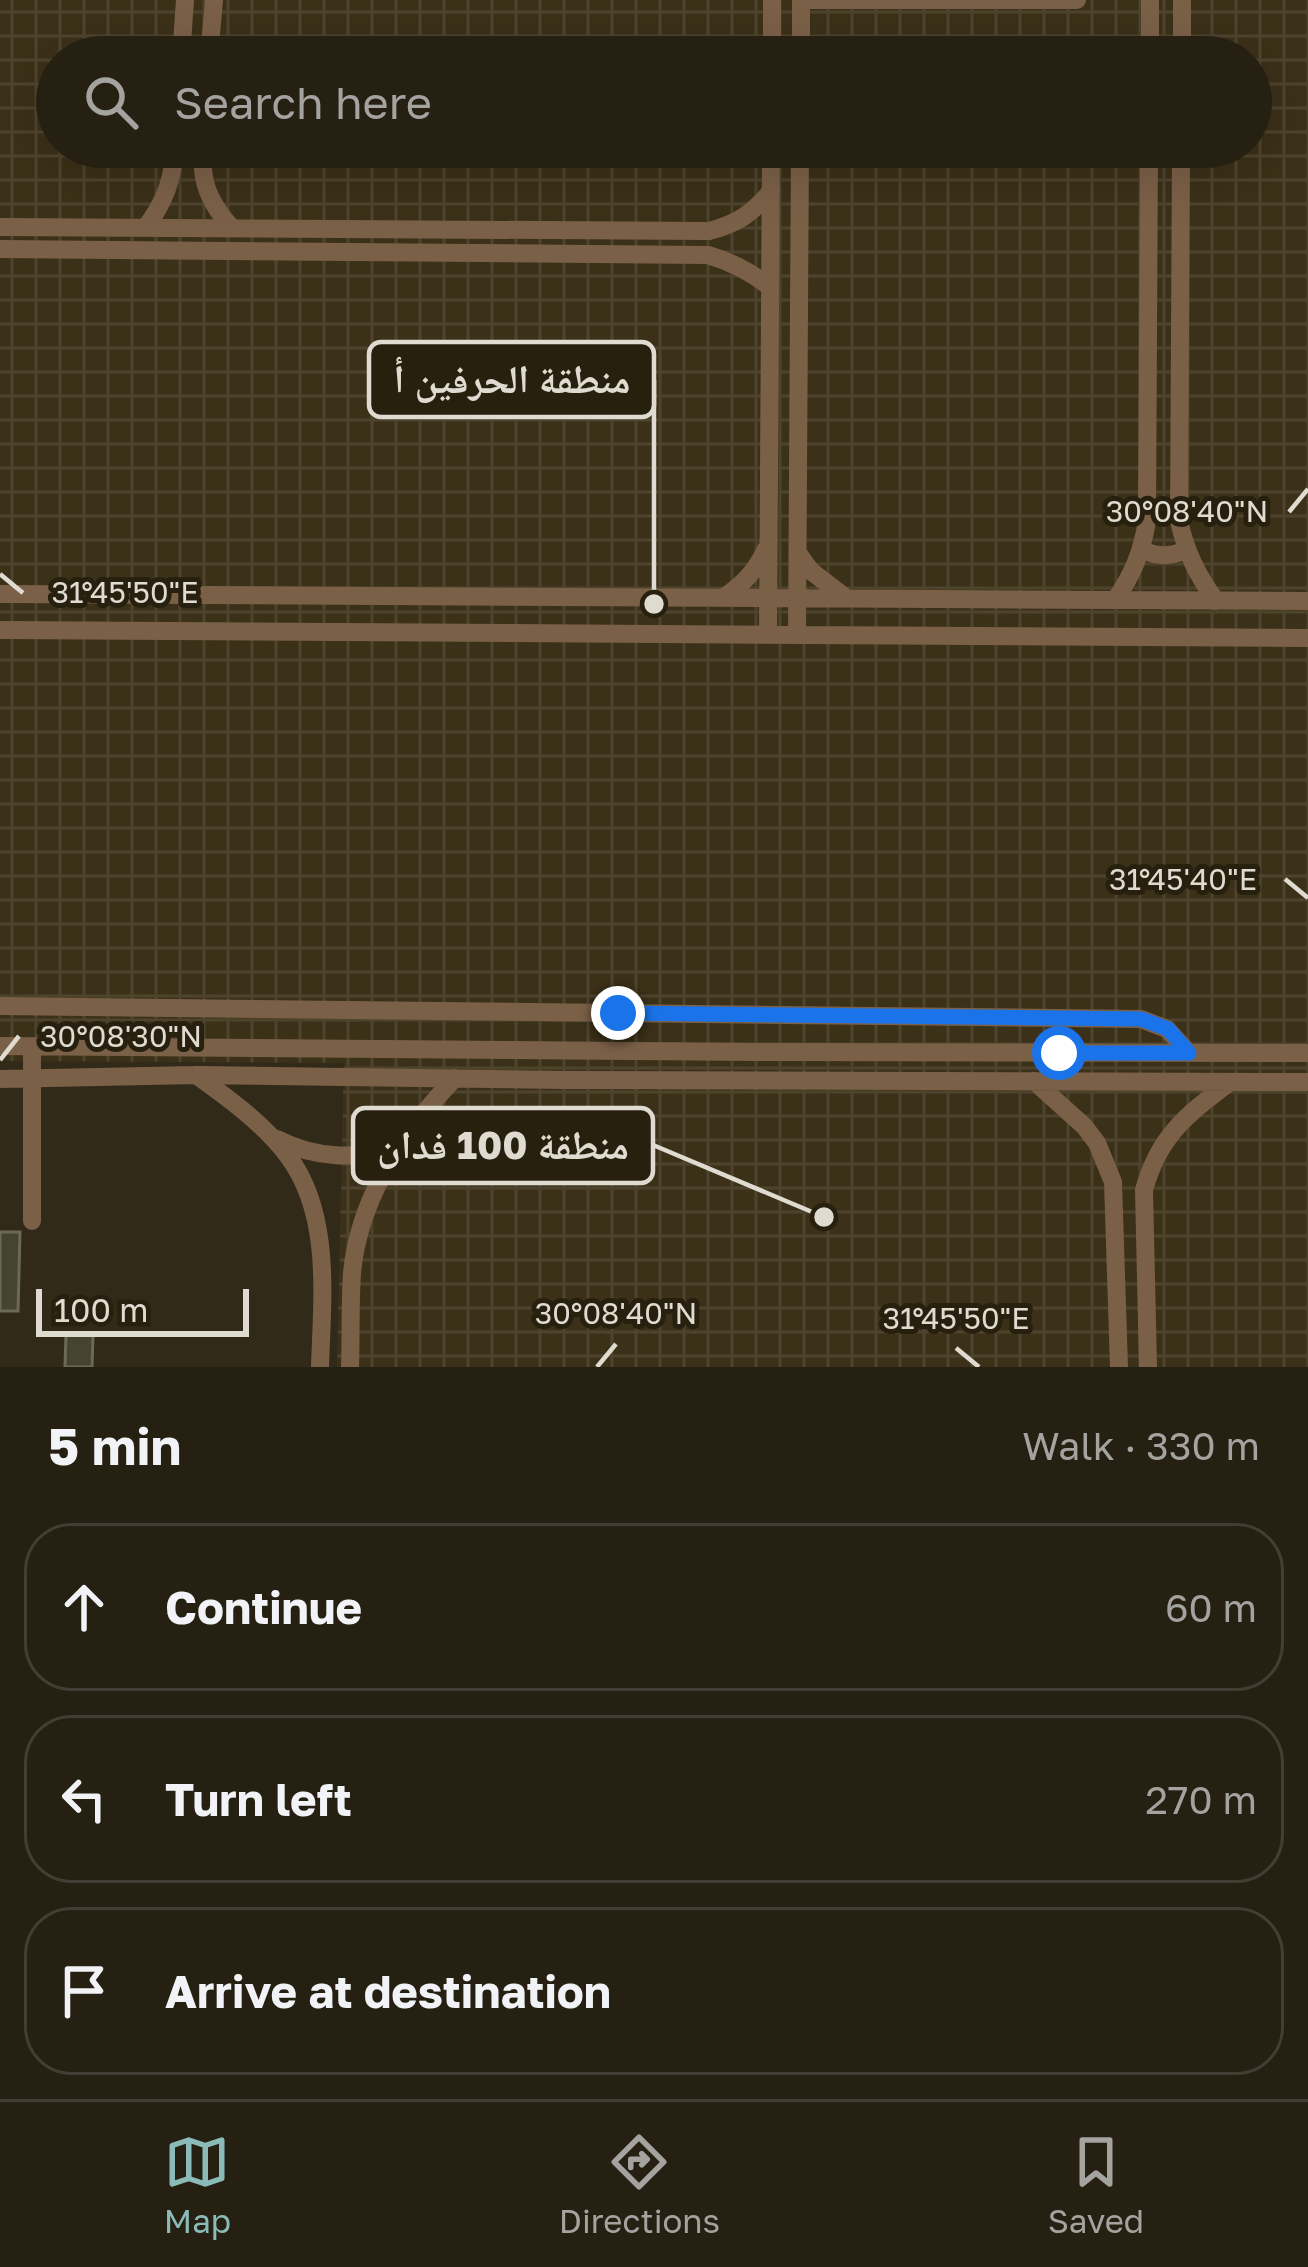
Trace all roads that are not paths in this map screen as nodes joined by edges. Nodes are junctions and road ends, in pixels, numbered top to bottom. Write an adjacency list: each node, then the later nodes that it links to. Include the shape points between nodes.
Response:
1 (185, 0): 8 (street)
2 (214, 0): 9 (street)
3 (772, 0): 10 (street)
4 (801, 0): 5 (street); 11 (street)
5 (1077, 0)
6 (1150, 0): 12 (street)
7 (1182, 0): 13 (street)
8 (182, 36)
9 (211, 36)
10 (772, 36)
11 (801, 36)
12 (1150, 36)
13 (1181, 36)
14 (172, 168): 22 (street, via 169,189)
15 (201, 168): 23 (street, via 216,212)
16 (771, 168): 20 (street)
17 (800, 168): 29 (street)
18 (1149, 168): 27 (street)
19 (1181, 168): 28 (street, via 1179,521)
20 (771, 191): 23 (street, via 744,218 710,232); 25 (street)
21 (0, 226): 22 (street)
22 (145, 227): 23 (street)
23 (232, 228)
24 (0, 249): 25 (street, via 708,255)
25 (770, 287): 26 (street)
26 (769, 544): 31 (street); 32 (street)
27 (1142, 550): 28 (street); 35 (street)
28 (1186, 550): 36 (street)
29 (798, 553): 33 (street); 34 (street)
30 (0, 594): 31 (street)
31 (723, 598): 32 (street)
32 (769, 598): 33 (street); 39 (street)
33 (797, 598): 34 (street); 40 (street)
34 (846, 598): 35 (street)
35 (1115, 600): 36 (street)
36 (1216, 601): 37 (street)
37 (1308, 601)
38 (0, 630): 39 (street)
39 (768, 635): 40 (street)
40 (797, 635): 41 (street)
41 (1308, 638)
42 (0, 1006): 46 (street, via 1141,1019 1168,1029)
43 (0, 1046): 44 (street)
44 (32, 1047): 45 (street); 51 (street)
45 (757, 1052): 46 (street); 52 (street)
46 (1189, 1053): 47 (street)
47 (1308, 1053)
48 (196, 1075): 49 (street); 51 (street); 56 (street)
49 (454, 1078): 52 (street); 57 (street)
50 (0, 1079): 51 (street)
51 (32, 1080): 58 (street)
52 (757, 1081): 53 (street)
53 (1034, 1081): 54 (street); 61 (street, via 1084,1126 1107,1161)
54 (1232, 1082): 55 (street); 62 (street, via 1182,1119 1149,1170)
55 (1308, 1082)
56 (268, 1134): 57 (street, via 330,1156); 59 (street, via 288,1155 313,1208)
57 (397, 1149): 60 (street, via 352,1270)
58 (32, 1221)
59 (320, 1367)
60 (350, 1367)
61 (1118, 1367)
62 (1148, 1367)

